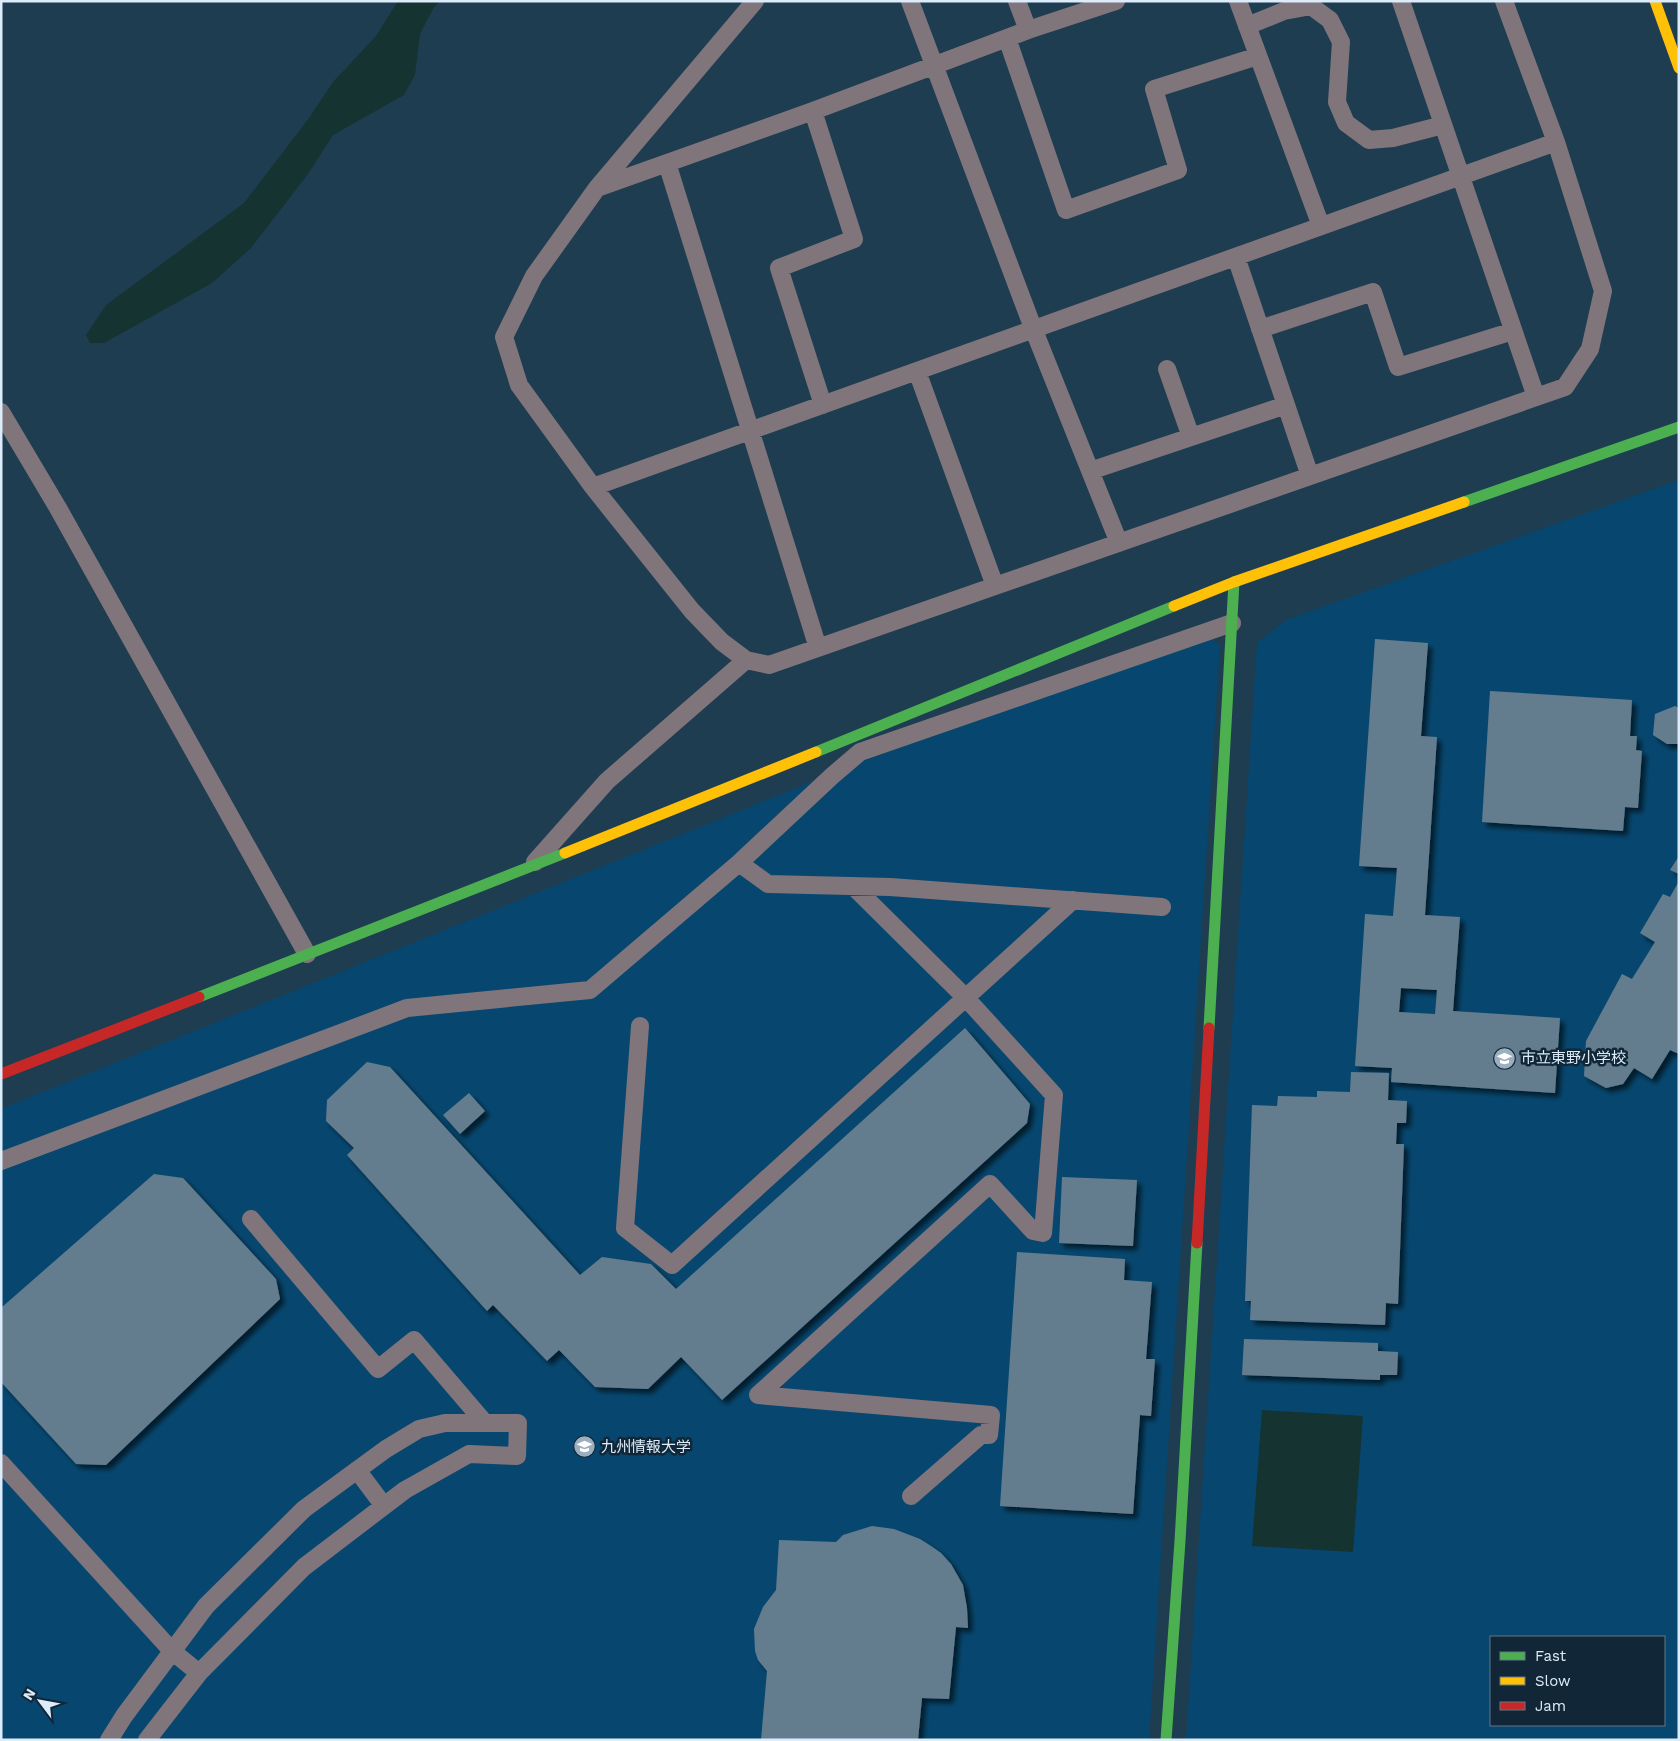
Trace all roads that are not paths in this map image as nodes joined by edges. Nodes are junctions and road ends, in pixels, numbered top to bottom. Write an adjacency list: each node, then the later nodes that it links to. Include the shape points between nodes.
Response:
1 (756, 1): 20 (lane)
2 (910, 1): 13 (lane)
3 (1017, 1): 10 (lane)
4 (1116, 1): 10 (lane)
5 (1238, 1): 9 (lane)
6 (1401, 1): 16 (lane)
7 (1504, 1): 17 (lane)
8 (1655, 1): 14 (street)
9 (1247, 26): 12 (lane); 16 (lane, via 1284,11 1311,6 1330,20 1341,42 1337,102 1346,122 1369,140 1393,138)
10 (1028, 30): 11 (lane)
11 (1007, 38): 12 (lane, via 1066,210 1178,170 1154,89); 13 (lane)
12 (1258, 56): 21 (lane)
13 (934, 65): 15 (lane); 23 (lane)
14 (1679, 68)
15 (812, 112): 18 (lane); 29 (lane, via 854,240 779,268)
16 (1443, 125): 19 (lane)
17 (1556, 142): 19 (lane); 28 (lane, via 1603,291 1590,348 1565,387)
18 (666, 163): 20 (lane); 33 (lane)
19 (1460, 176): 21 (lane); 25 (lane)
20 (597, 188): 37 (lane, via 534,276 504,337 519,386)
21 (1321, 226): 22 (lane)
22 (1236, 257): 23 (lane); 24 (lane)
23 (1033, 328): 27 (lane); 35 (lane)
24 (1260, 329): 25 (lane, via 1374,292 1398,367); 30 (lane)
25 (1513, 331): 28 (lane)
26 (1166, 370): 34 (lane)
27 (916, 371): 29 (lane); 40 (lane)
28 (1536, 398): 36 (lane)
29 (823, 405): 33 (lane)
30 (1286, 405): 34 (lane); 36 (lane)
31 (1, 412): 49 (lane)
32 (1679, 426): 39 (street)
33 (750, 431): 37 (lane); 42 (lane)
34 (1191, 437): 35 (lane)
35 (1090, 471): 38 (lane)
36 (1310, 476): 38 (lane)
37 (593, 487): 43 (lane, via 692,611 722,642)
38 (1119, 543): 40 (lane)
39 (1234, 582): 41 (street); 45 (street)
40 (996, 586): 42 (lane)
41 (1232, 623): 44 (lane, via 860,752); 64 (street)
42 (818, 648): 43 (lane, via 769,665)
43 (746, 660): 45 (lane, via 607,781)
44 (739, 863): 46 (lane, via 768,884); 53 (lane, via 590,990 407,1008)
45 (529, 868): 49 (street)
46 (853, 886): 47 (lane); 50 (lane)
47 (1073, 900): 48 (lane); 50 (lane)
48 (1162, 907)
49 (307, 954): 52 (street)
50 (966, 998): 51 (lane, via 672,1265 625,1228); 58 (lane, via 1054,1095 1043,1233 1033,1231 990,1184 758,1395 991,1415 989,1435 981,1435)
51 (640, 1026)
52 (1, 1074)
53 (1, 1161)
54 (251, 1219): 55 (lane, via 378,1369 414,1340)
55 (485, 1423): 57 (lane, via 445,1423 419,1429); 59 (lane, via 518,1424 517,1456 469,1454 405,1490)
56 (1, 1463): 60 (lane)
57 (357, 1470): 59 (lane); 60 (lane, via 304,1509 206,1606)
58 (911, 1496)
59 (384, 1506): 61 (lane, via 304,1567)
60 (172, 1651): 61 (lane); 62 (lane)
61 (199, 1673): 63 (lane)
62 (109, 1740)
63 (148, 1740)
64 (1166, 1740)

